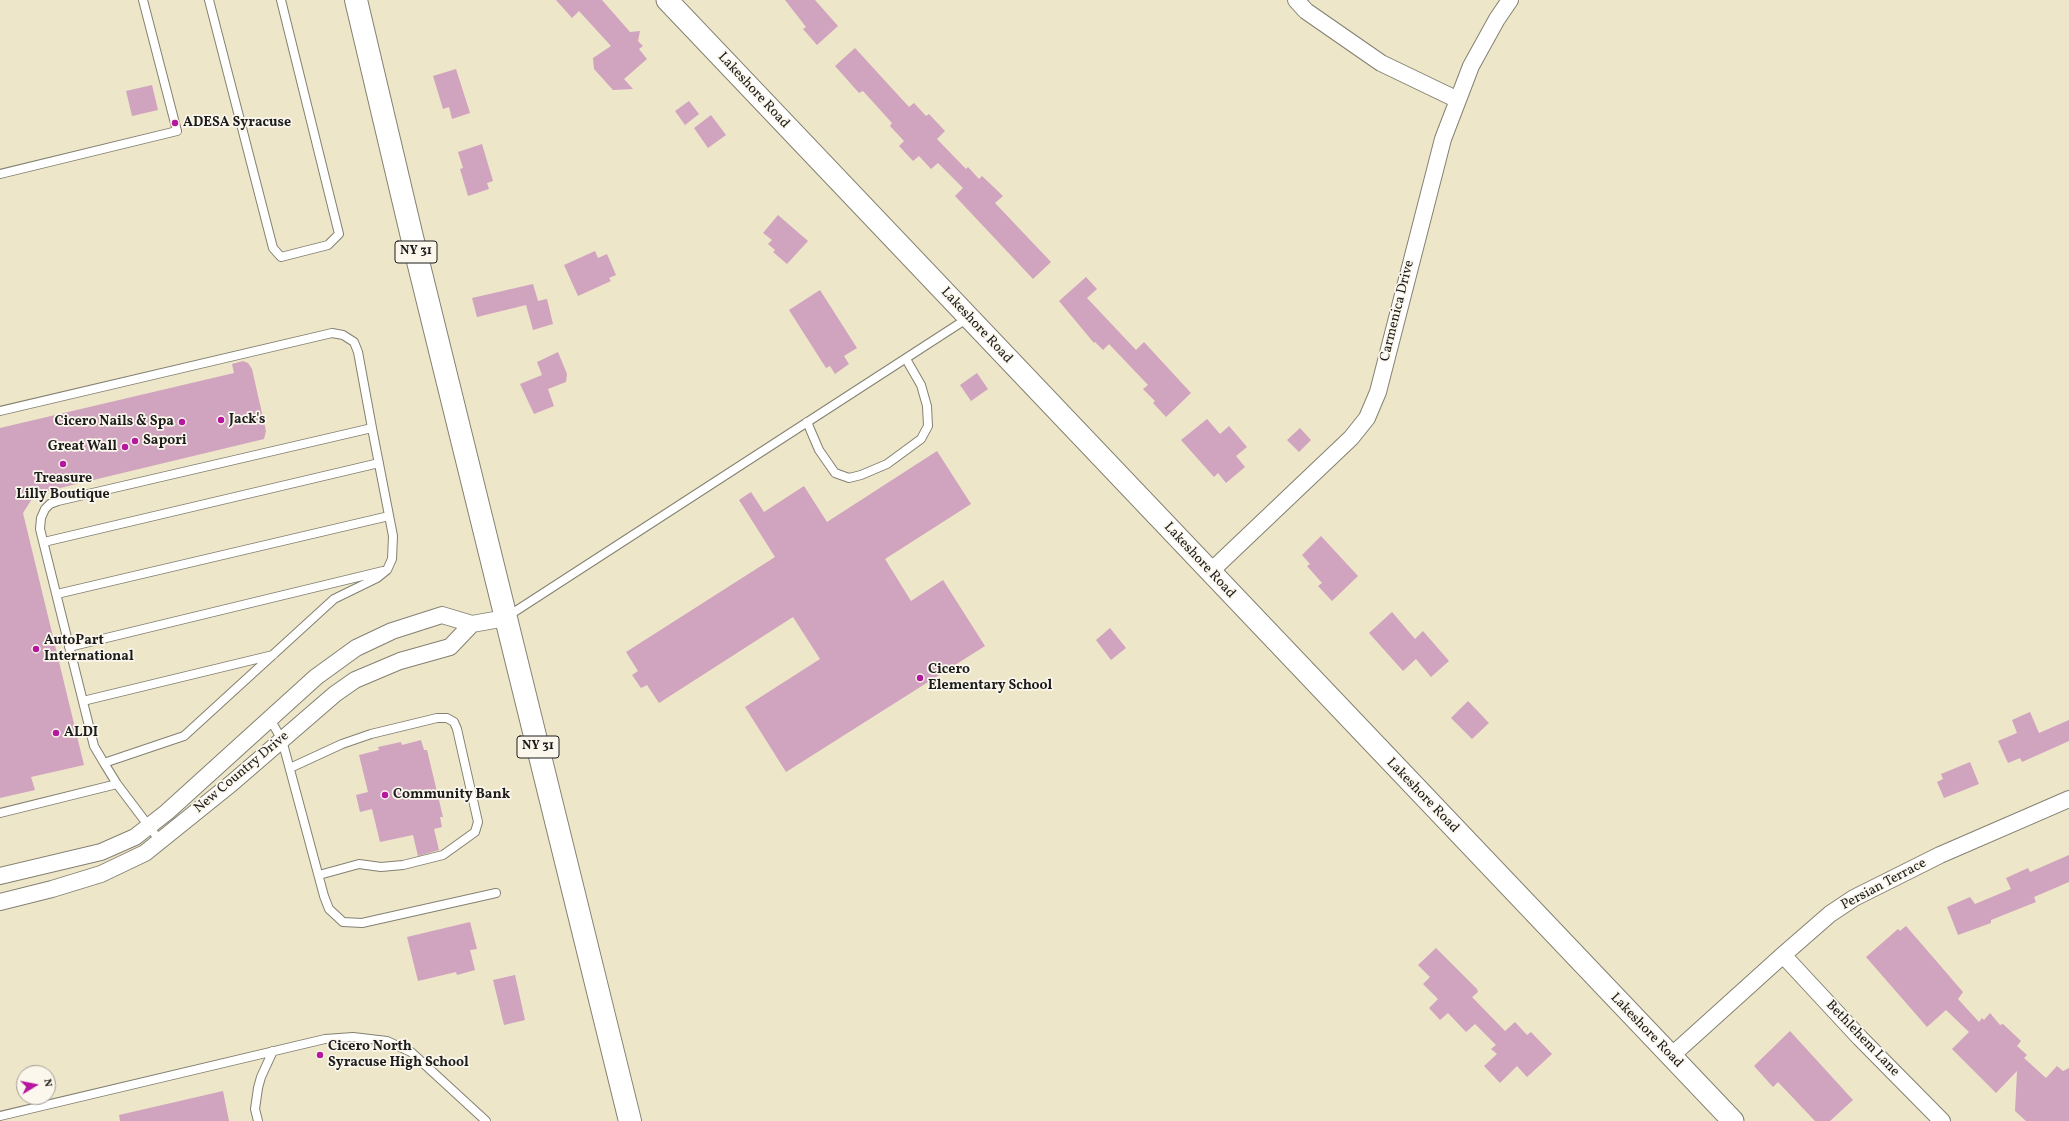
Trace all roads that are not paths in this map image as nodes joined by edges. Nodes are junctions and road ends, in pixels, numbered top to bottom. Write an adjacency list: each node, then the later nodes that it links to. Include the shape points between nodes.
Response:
1 (143, 0): 9 (lane, via 177,131)
2 (209, 0): 3 (lane, via 272,248 281,257 328,245 339,234)
3 (281, 0)
4 (356, 0): 21 (main road, NY 31)
5 (667, 0): 10 (street, Lakeshore Road)
6 (1296, 0): 8 (street, via 1306,11 1381,63)
7 (1510, 0): 8 (street, Carmenica Drive, via 1471,66)
8 (1458, 100): 19 (street, Carmenica Drive, via 1443,139 1378,392 1366,418 1351,438)
9 (0, 174)
10 (969, 318): 11 (lane); 19 (street, Lakeshore Road)
11 (906, 358): 13 (lane); 13 (lane, via 921,385 928,406 928,426 922,439 887,464 862,476 849,478 835,473 819,450)
12 (0, 412): 14 (lane, via 332,333 343,335 354,342)
13 (807, 422): 21 (lane)
14 (372, 428): 15 (lane); 17 (lane, via 58,501 45,509 41,518 40,529)
15 (379, 463): 16 (lane); 17 (lane)
16 (389, 516): 18 (lane, via 393,536 392,560); 20 (lane)
17 (44, 542): 20 (lane)
18 (387, 570): 23 (lane); 24 (lane, via 378,578 334,599)
19 (1210, 572): 41 (street, Lakeshore Road)
20 (57, 594): 23 (lane)
21 (506, 618): 22 (street, New Country Drive); 45 (main road, NY 31)
22 (472, 624): 26 (street, New Country Drive, via 442,615 392,631 356,648 316,677); 27 (street, New Country Drive, via 450,647 400,661 355,680)
23 (70, 647): 25 (lane)
24 (274, 655): 25 (lane); 28 (lane, via 184,736)
25 (83, 700): 28 (lane, via 94,746)
26 (270, 718): 27 (lane); 33 (street, New Country Drive)
27 (282, 740): 29 (lane); 34 (street, New Country Drive)
28 (104, 763): 30 (lane)
29 (290, 768): 35 (lane); 35 (lane, via 342,744 371,734 437,718 447,718 454,722 457,729 477,817 475,832 443,854 403,865 381,867 359,864)
30 (117, 784): 32 (lane); 33 (lane)
31 (2069, 799): 39 (street, Persian Terrace, via 1940,855 1854,898 1830,914)
32 (0, 813)
33 (148, 826): 34 (lane); 36 (street, New Country Drive, via 135,837 101,852)
34 (160, 841): 38 (street, New Country Drive, via 145,853 101,874)
35 (319, 875): 37 (lane, via 329,909 343,922 362,923)
36 (0, 876)
37 (496, 893)
38 (0, 902)
39 (1783, 955): 41 (street, Persian Terrace); 47 (street, Bethlehem Lane)
40 (273, 1051): 42 (lane); 43 (lane, via 258,1088 255,1109); 44 (lane, via 335,1038 353,1037 387,1042 411,1052)
41 (1670, 1057): 46 (street, Lakeshore Road)
42 (0, 1116)
43 (258, 1121)
44 (486, 1121)
45 (630, 1121)
46 (1733, 1121)
47 (1942, 1121)

